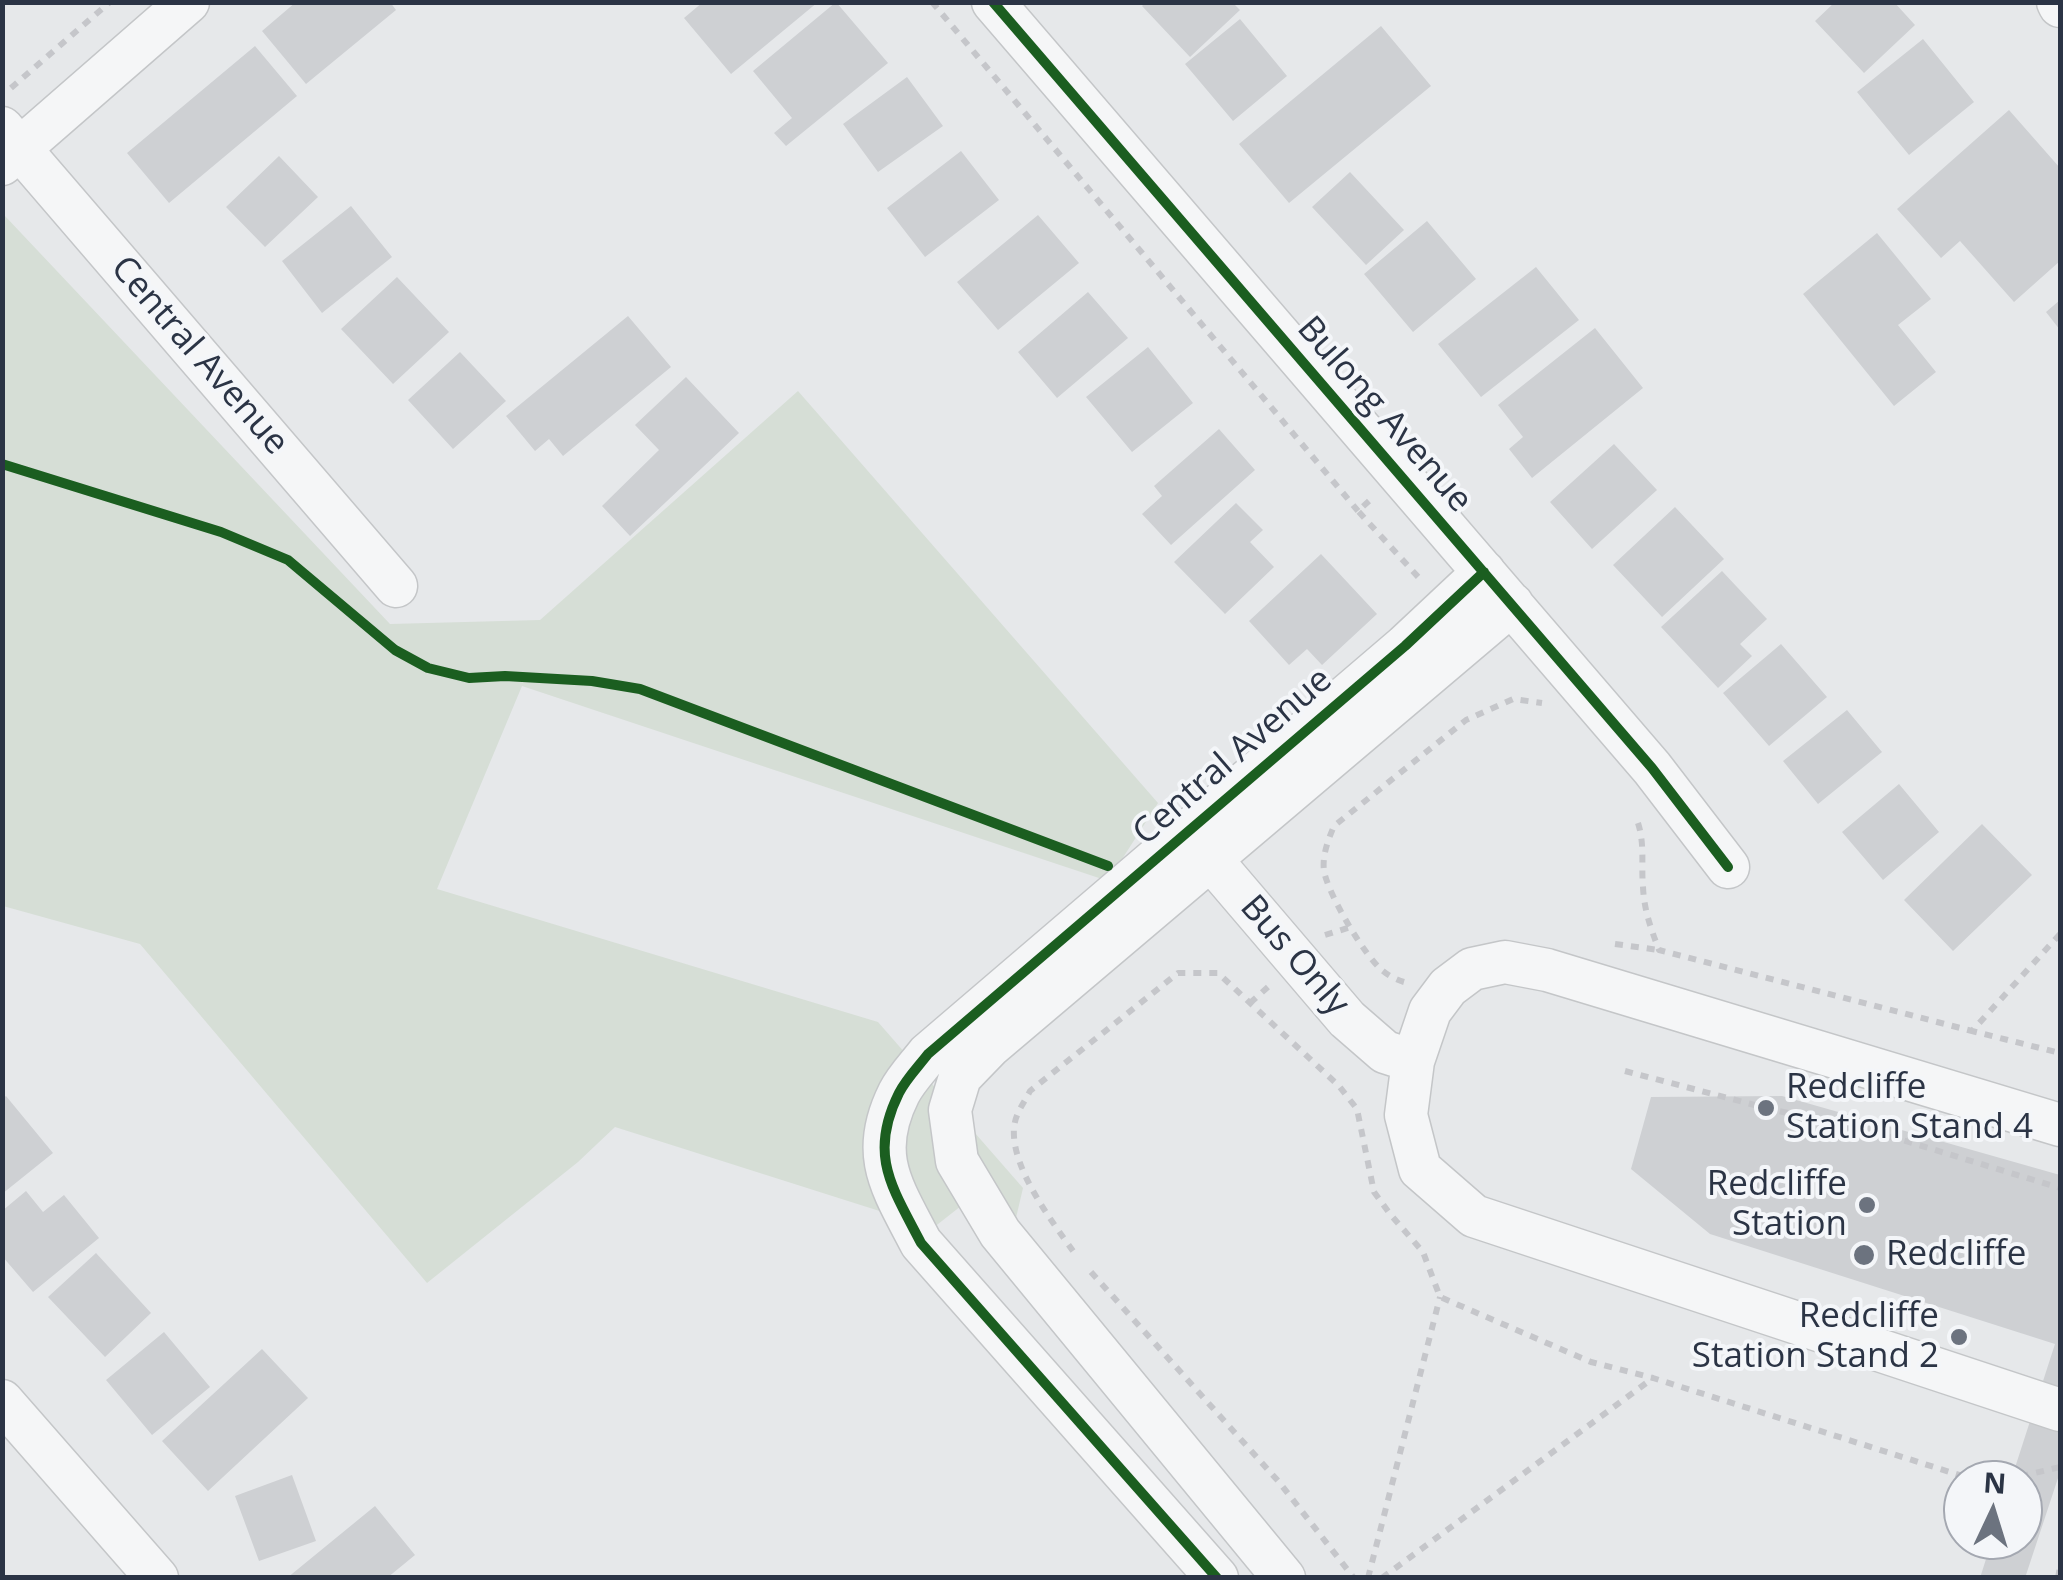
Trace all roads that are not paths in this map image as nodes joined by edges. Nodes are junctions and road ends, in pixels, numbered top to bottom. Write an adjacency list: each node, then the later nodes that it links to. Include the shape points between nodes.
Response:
1 (188, 2): 3 (street)
2 (993, 2): 5 (street, Bulong Avenue)
3 (9, 146): 4 (street, Central Avenue)
4 (396, 586)
5 (1498, 588): 6 (street, Central Avenue, via 1405,646); 7 (street, Bulong Avenue)
6 (1199, 847): 8 (street, Bus Only, via 1347,1019 1385,1052); 12 (street, Central Avenue, via 928,1054 900,1091 886,1125 883,1158 921,1243); 13 (street, Central Avenue, via 960,1077 950,1110 958,1162 1000,1233)
7 (1728, 868)
8 (1414, 1061): 9 (street, via 1430,1011 1448,988 1472,970 1506,962); 11 (street, via 1406,1115 1420,1169 1474,1216)
9 (2060, 1125)
10 (2, 1401): 14 (street)
11 (2057, 1409)
12 (1144, 1494): 15 (street, Central Avenue); 16 (street, Central Avenue)
13 (1260, 1561): 17 (street, Central Avenue)
14 (156, 1578)
15 (1193, 1578)
16 (1217, 1578)
17 (1284, 1578)

